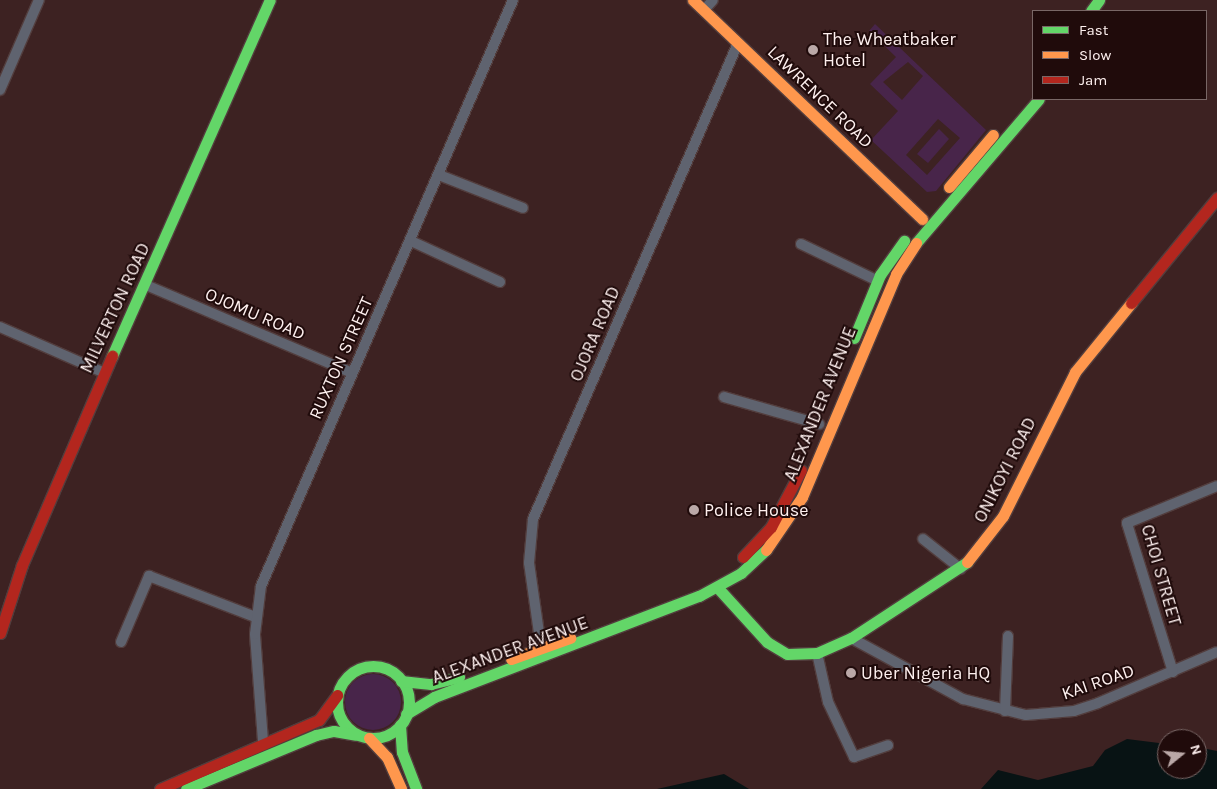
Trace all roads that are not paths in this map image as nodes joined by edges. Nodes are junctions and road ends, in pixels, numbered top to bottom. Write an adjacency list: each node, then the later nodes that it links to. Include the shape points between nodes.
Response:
1 (38, 0): 9 (street)
2 (270, 0): 19 (main road, MILVERTON ROAD)
3 (513, 0): 11 (street, RUXTON STREET)
4 (693, 0): 6 (main road, LAWRENCE ROAD)
5 (713, 0): 6 (street)
6 (704, 10): 7 (main road, LAWRENCE ROAD)
7 (738, 43): 14 (main road, LAWRENCE ROAD); 34 (street, OJORA ROAD, via 533,519 529,563)
8 (1032, 89): 14 (main road, ALEXANDER AVENUE)
9 (0, 90)
10 (1038, 100): 28 (main road, ALEXANDER AVENUE, via 910,251 882,299 794,512 767,549)
11 (439, 175): 13 (street); 15 (street, RUXTON STREET)
12 (1215, 204): 27 (main road, ONIKOYI ROAD, via 1075,372 1003,516)
13 (523, 208)
14 (922, 219): 17 (main road, ALEXANDER AVENUE)
15 (411, 241): 18 (street); 22 (street, RUXTON STREET)
16 (801, 244): 17 (street)
17 (878, 281): 24 (main road, ALEXANDER AVENUE)
18 (500, 282)
19 (146, 285): 21 (main road, MILVERTON ROAD); 22 (street, OJOMU ROAD)
20 (0, 327): 21 (street)
21 (105, 373): 30 (main road, MILVERTON ROAD, via 22,565)
22 (352, 374): 29 (street, RUXTON STREET, via 279,538 261,586)
23 (724, 397): 24 (street)
24 (819, 424): 34 (main road, ALEXANDER AVENUE, via 784,506 736,563 687,590)
25 (1217, 486): 37 (street, CHOI STREET, via 1127,523)
26 (924, 539): 27 (street)
27 (962, 569): 32 (main road, ONIKOYI ROAD)
28 (717, 588): 36 (main road, ONIKOYI ROAD, via 777,649); 41 (main road, ALEXANDER AVENUE, via 553,655 434,697)
29 (256, 617): 33 (street, via 149,576); 43 (street, RUXTON STREET)
30 (0, 633)
31 (1008, 636): 40 (street)
32 (851, 638): 36 (main road, ONIKOYI ROAD); 40 (street, KAI ROAD, via 963,699)
33 (121, 642)
34 (542, 647): 38 (main road, ALEXANDER AVENUE, via 446,681)
35 (1217, 652): 37 (street, KAI ROAD)
36 (817, 653): 44 (street, via 828,702 854,758)
37 (1173, 672): 40 (street, KAI ROAD, via 1074,711 1026,715)
38 (401, 681): 39 (main road, via 385,668 364,667 347,677); 41 (main road, via 408,697)
39 (337, 695): 42 (main road, via 339,715); 43 (main road, via 319,720)
40 (1005, 711)
41 (403, 720): 42 (main road, via 386,735); 48 (main road, via 406,765)
42 (363, 736): 46 (main road, via 334,731 316,735); 47 (main road, via 394,771)
43 (263, 741): 45 (main road)
44 (888, 745)
45 (160, 789)
46 (186, 789)
47 (401, 789)
48 (416, 789)

